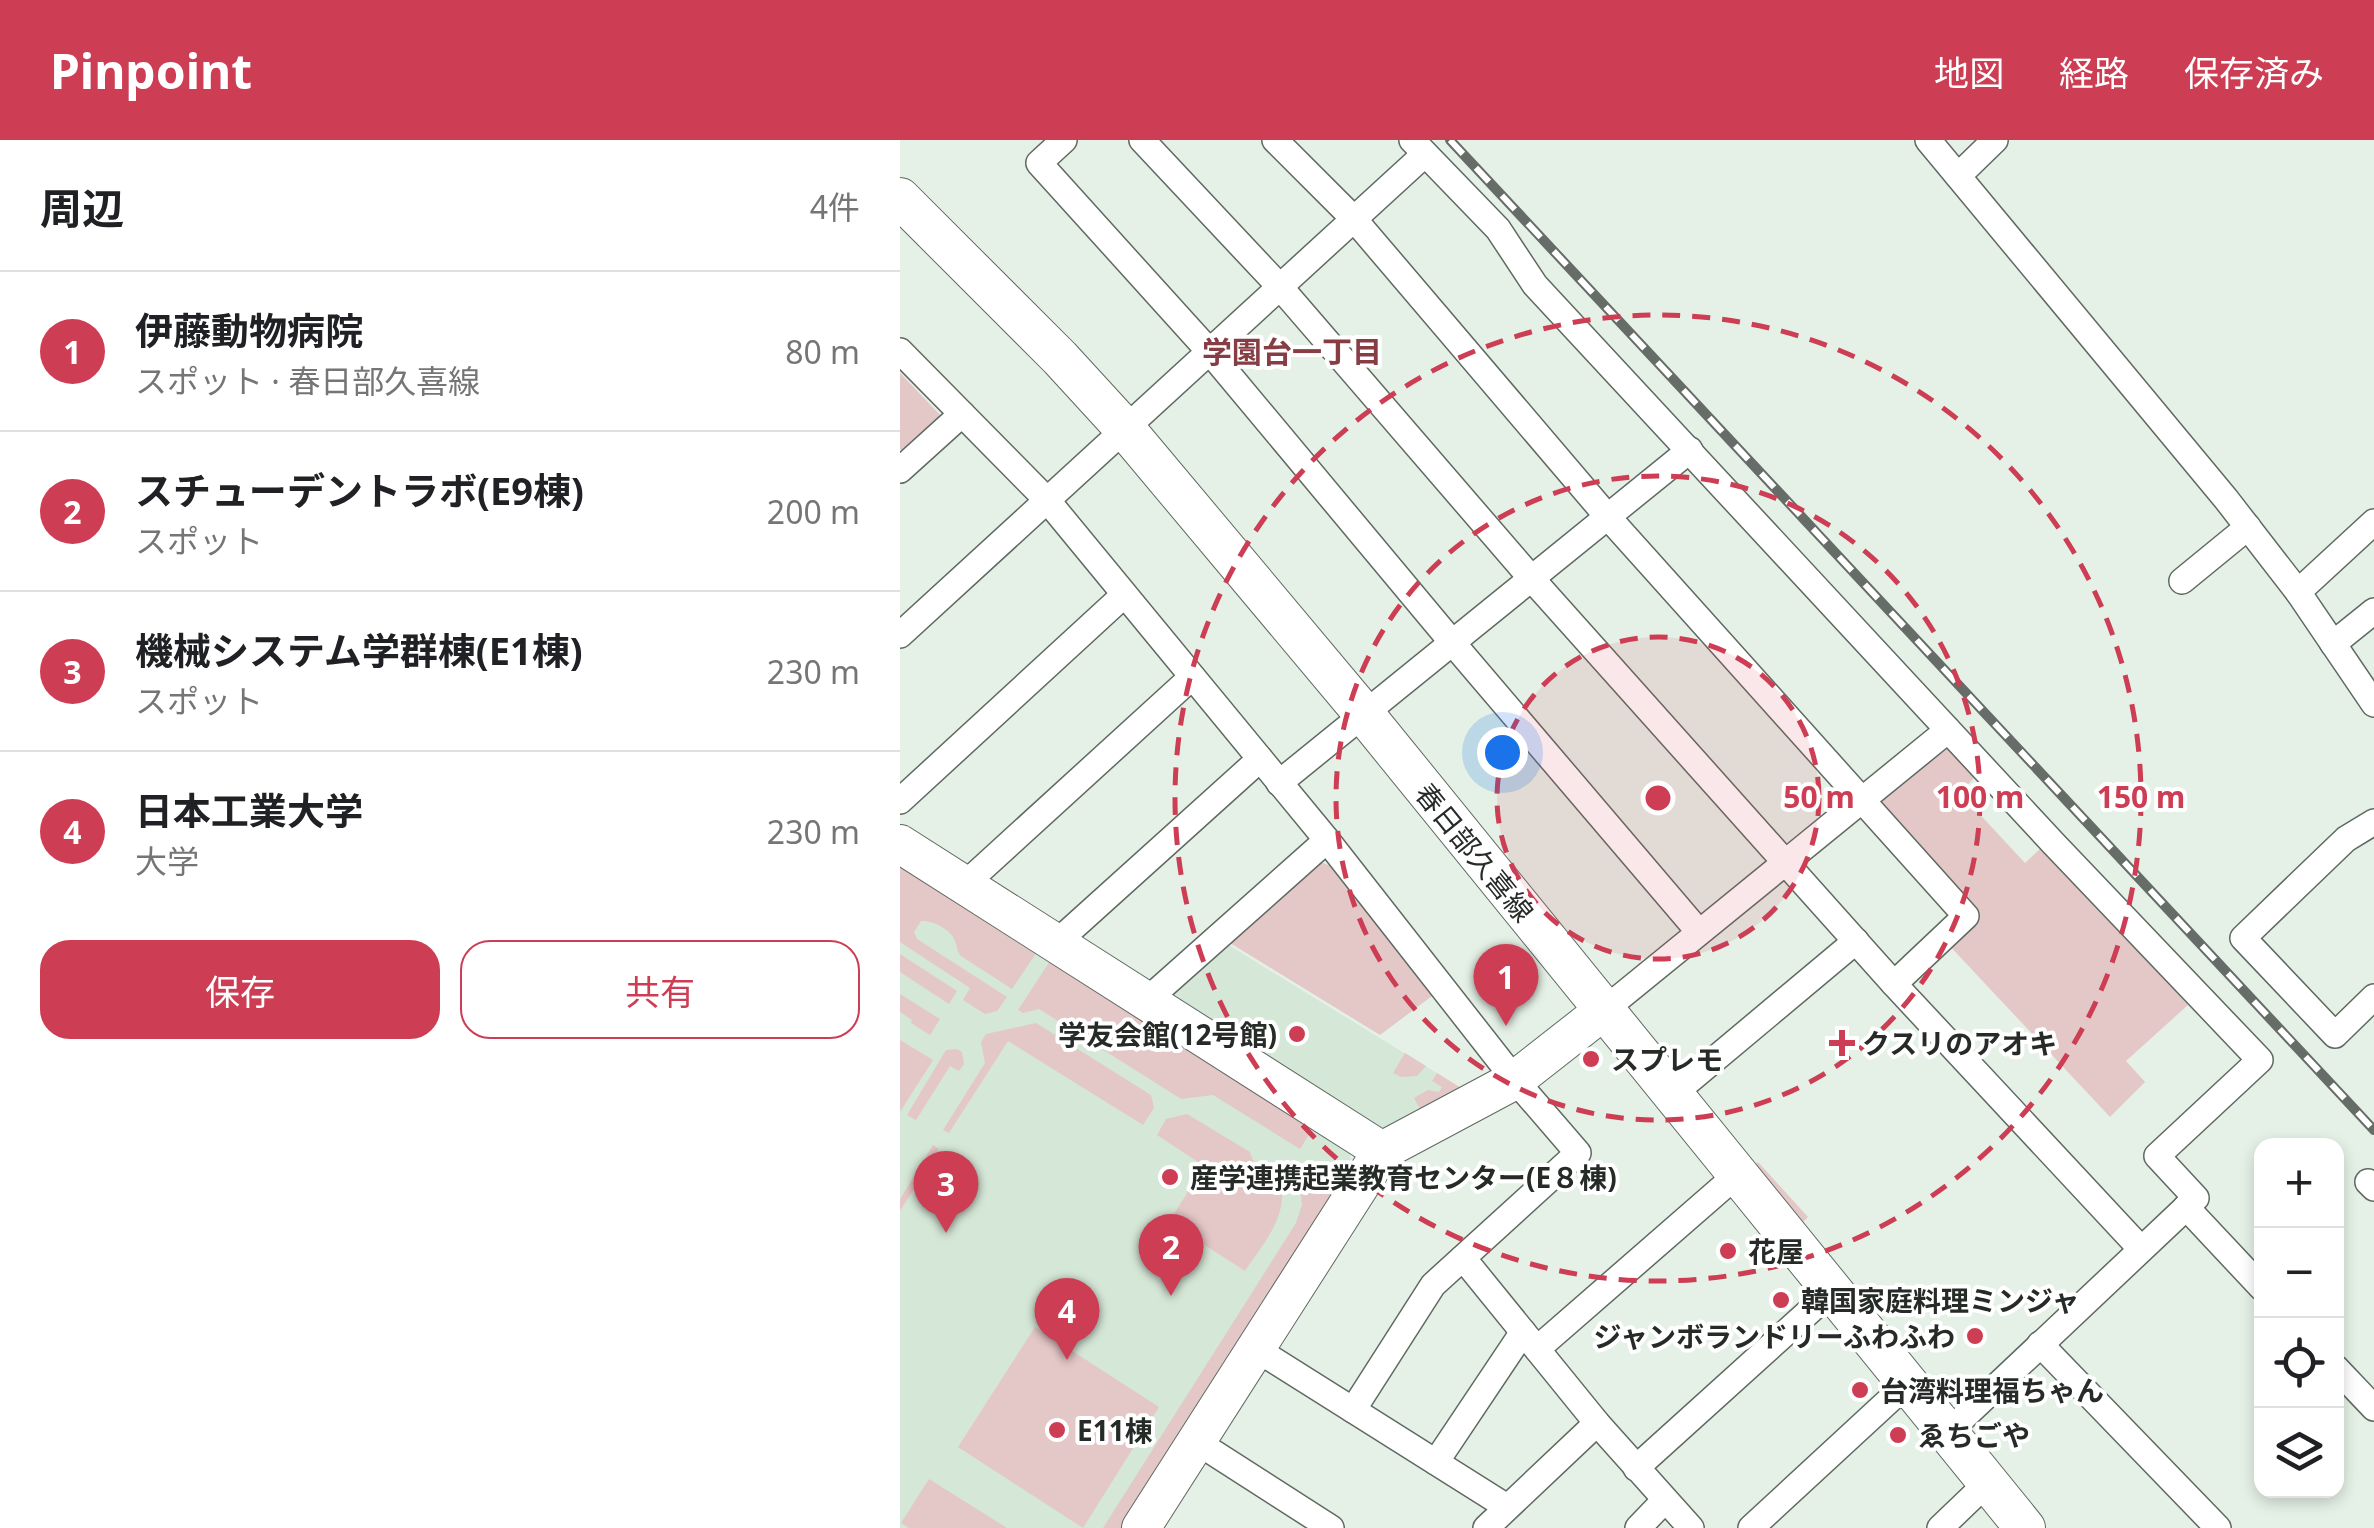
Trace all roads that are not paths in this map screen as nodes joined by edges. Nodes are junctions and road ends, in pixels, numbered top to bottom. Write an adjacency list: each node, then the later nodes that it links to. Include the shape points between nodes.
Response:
1 (1064, 140): 12 (street, via 1038,163)
2 (1142, 140): 10 (street)
3 (1275, 140): 9 (street)
4 (1928, 140): 7 (street)
5 (1995, 140): 7 (street)
6 (1419, 147): 9 (street); 15 (street)
7 (1958, 176): 20 (street)
8 (900, 198): 14 (main road, 春日部久喜線)
9 (1354, 220): 10 (street); 18 (street)
10 (1280, 287): 12 (street); 21 (street)
11 (900, 351): 13 (street)
12 (1209, 351): 14 (street); 27 (street)
13 (962, 414): 16 (street); 17 (street)
14 (1126, 430): 17 (street); 31 (main road, 春日部久喜線)
15 (1690, 450): 18 (street); 32 (street)
16 (902, 464)
17 (1047, 500): 24 (street); 26 (street)
18 (1607, 516): 21 (street); 35 (street)
19 (2374, 522): 23 (street)
20 (2248, 527): 22 (street); 23 (street)
21 (1531, 578): 27 (street); 40 (street)
22 (2182, 582)
23 (2298, 592): 28 (street)
24 (1124, 594): 29 (street); 36 (street)
25 (2374, 611): 28 (street)
26 (900, 636)
27 (1451, 642): 31 (street); 42 (street)
28 (2333, 644): 30 (street)
29 (1192, 677): 33 (street); 41 (street)
30 (2374, 704)
31 (1364, 714): 34 (street); 48 (main road, 春日部久喜線)
32 (1948, 730): 35 (street); 53 (street, via 2260,1060 2157,1156 2196,1198)
33 (1260, 759): 34 (street); 44 (street)
34 (1280, 783): 38 (street)
35 (1862, 800): 40 (street); 45 (street, via 1966,916)
36 (900, 801)
37 (2374, 822): 46 (street, via 2346,839 2242,938 2335,1034)
38 (1326, 840): 47 (street); 49 (street)
39 (900, 844): 41 (street)
40 (1786, 862): 42 (street); 43 (street)
41 (964, 885): 44 (street)
42 (1699, 932): 48 (street)
43 (1856, 941): 45 (street); 50 (street)
44 (1056, 944): 47 (street)
45 (1894, 984): 54 (street)
46 (2374, 997)
47 (1146, 1001): 51 (street)
48 (1603, 1011): 49 (street); 50 (main road, 春日部久喜線)
49 (1515, 1080): 51 (street); 55 (street, via 1578,1152)
50 (1672, 1095): 52 (main road, 春日部久喜線)
51 (1382, 1151): 60 (street)
52 (1739, 1174): 57 (main road, 春日部久喜線); 58 (street)
53 (2186, 1207): 54 (street); 56 (street)
54 (2141, 1249): 59 (street)
55 (1463, 1258): 58 (street); 64 (street, via 1432,1286)
56 (2254, 1279)
57 (1833, 1290): 62 (main road, 春日部久喜線); 69 (street)
58 (1530, 1340): 65 (street); 68 (street)
59 (2040, 1344): 66 (street); 81 (street)
60 (1256, 1349): 64 (street); 67 (street)
61 (2344, 1376): 63 (street)
62 (1908, 1383): 66 (main road, 春日部久喜線); 78 (street)
63 (2374, 1408)
64 (1353, 1410): 68 (street)
65 (1596, 1423): 69 (street); 72 (street)
66 (1948, 1432): 70 (main road, 春日部久喜線)
67 (1197, 1442): 73 (street); 74 (street)
68 (1436, 1462): 72 (street)
69 (1636, 1468): 71 (street)
70 (1986, 1483): 79 (street); 80 (main road, 春日部久喜線)
71 (1665, 1500): 76 (street); 77 (street)
72 (1507, 1507): 75 (street)
73 (1141, 1528)
74 (1331, 1528)
75 (1486, 1528)
76 (1638, 1528)
77 (1692, 1528)
78 (1750, 1528)
79 (1940, 1528)
80 (2025, 1528)
81 (2218, 1528)

